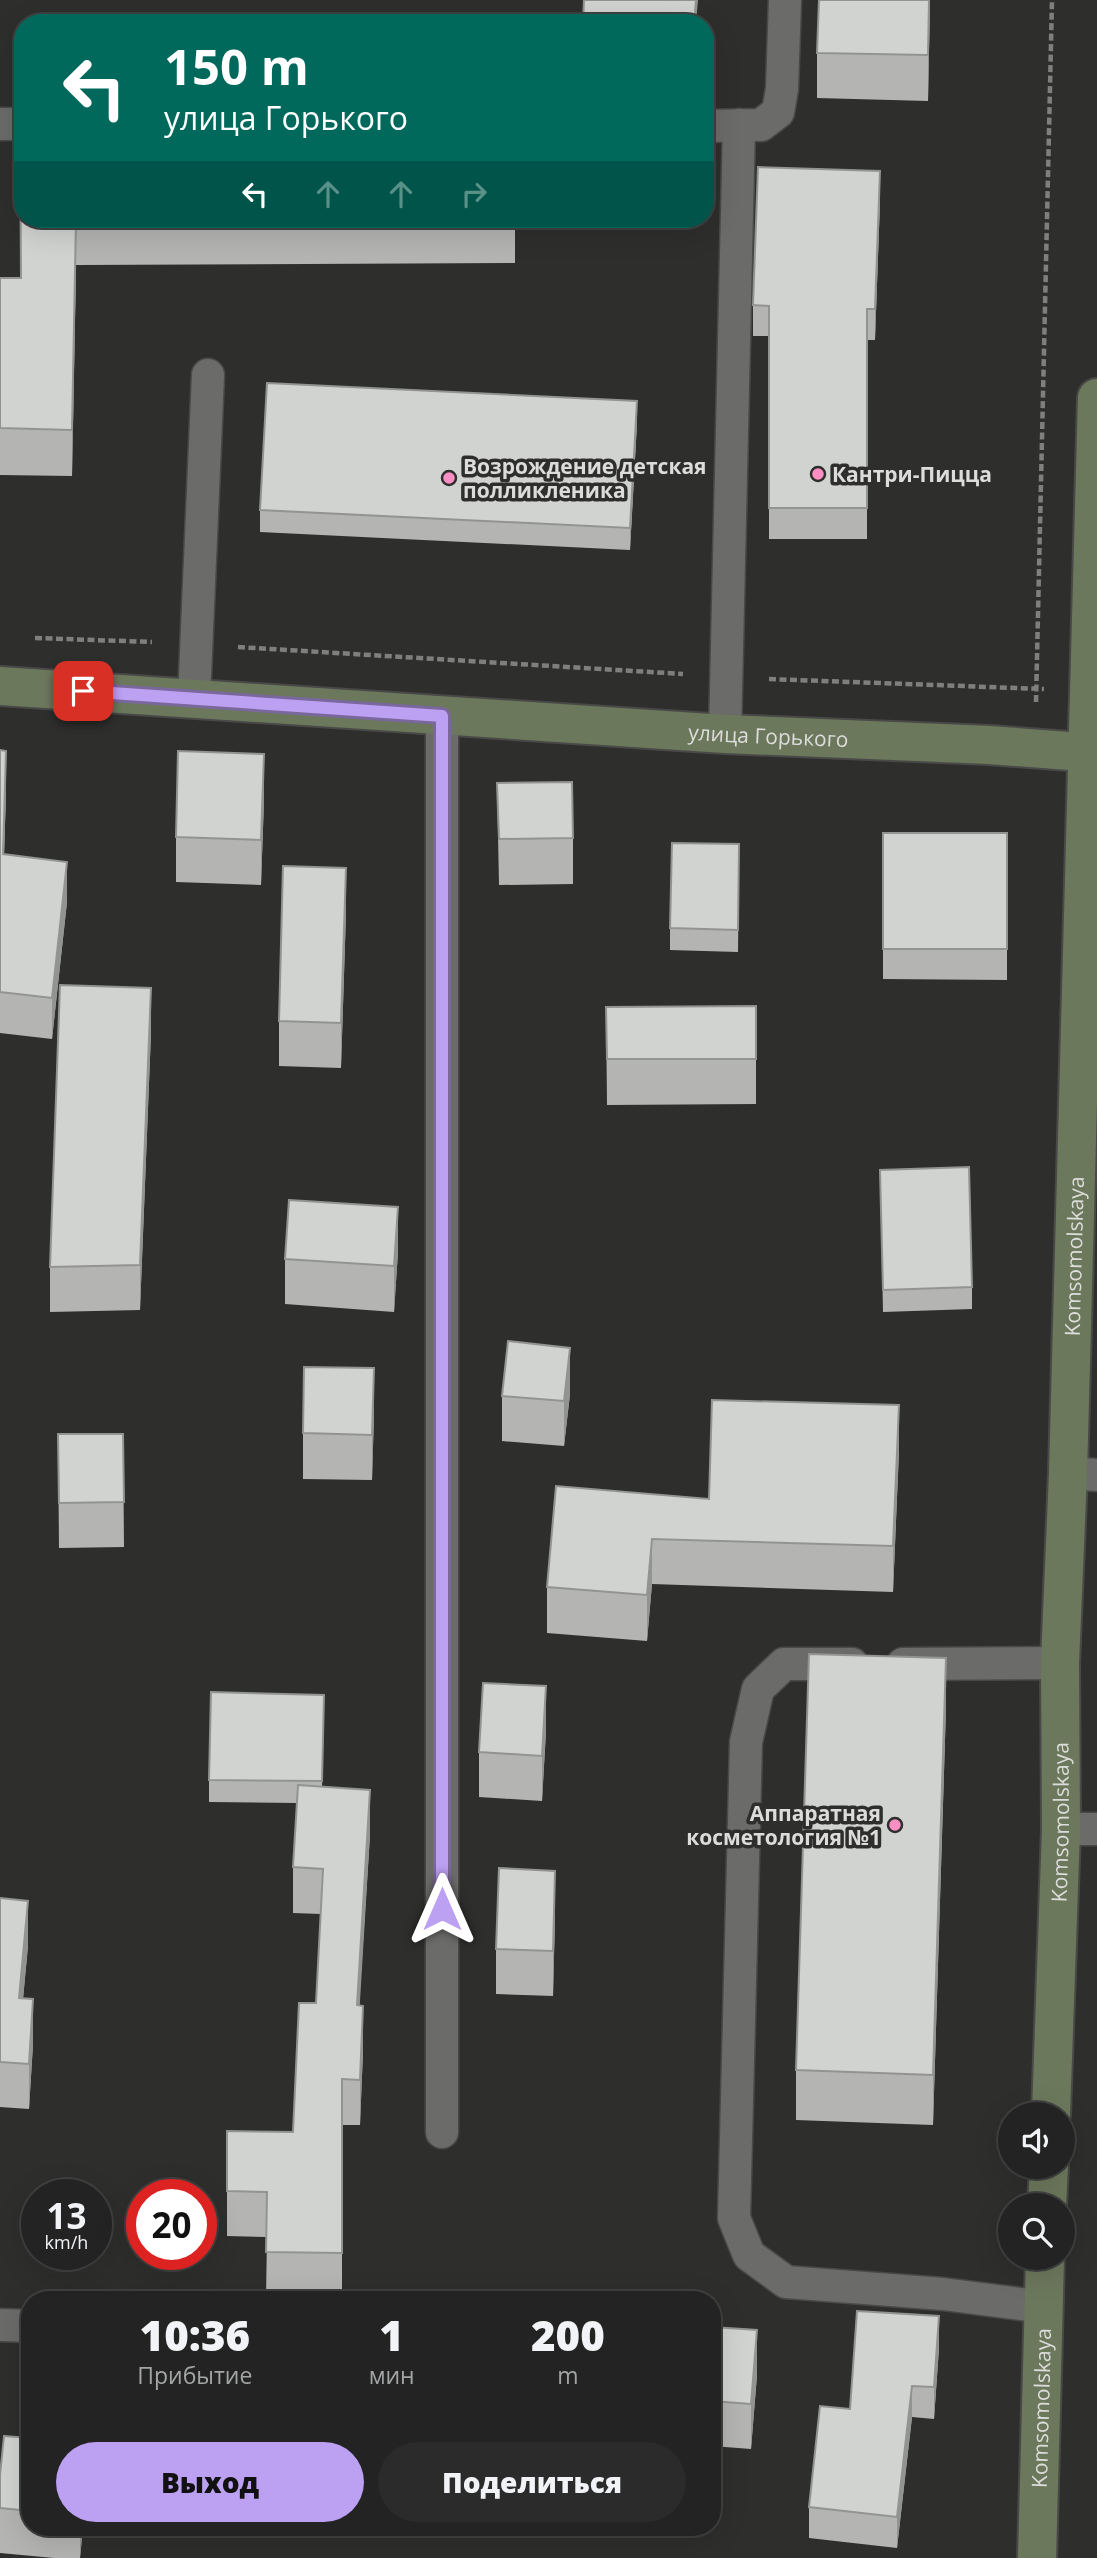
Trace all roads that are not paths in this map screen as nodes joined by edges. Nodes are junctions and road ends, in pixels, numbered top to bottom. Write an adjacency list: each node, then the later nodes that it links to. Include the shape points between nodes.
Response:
1 (785, 0): 2 (lane, via 778,112 761,125)
2 (739, 125): 3 (lane); 9 (lane)
3 (714, 126)
4 (208, 375): 7 (lane)
5 (1097, 398): 10 (main road, Komsomolskaya, via 1090,689)
6 (0, 686): 7 (main road, улица Горького)
7 (194, 699): 8 (main road, улица Горького)
8 (442, 716): 9 (main road, улица Горького); 16 (lane)
9 (725, 734): 10 (main road, улица Горького)
10 (1093, 752): 11 (main road, Komsomolskaya)
11 (1088, 1054): 12 (main road, Komsomolskaya)
12 (1083, 1474): 13 (main road, Komsomolskaya)
13 (1060, 1664): 14 (main road, Komsomolskaya); 18 (lane, via 784,1664 758,1689 746,1742 734,2218 749,2255 786,2282)
14 (1079, 1829): 15 (main road, Komsomolskaya)
15 (1052, 2102)
16 (442, 2132)
17 (1045, 2270): 18 (main road, Komsomolskaya)
18 (1044, 2307): 21 (main road, Komsomolskaya)
19 (0, 2325): 20 (lane)
20 (21, 2326)
21 (1037, 2558)

